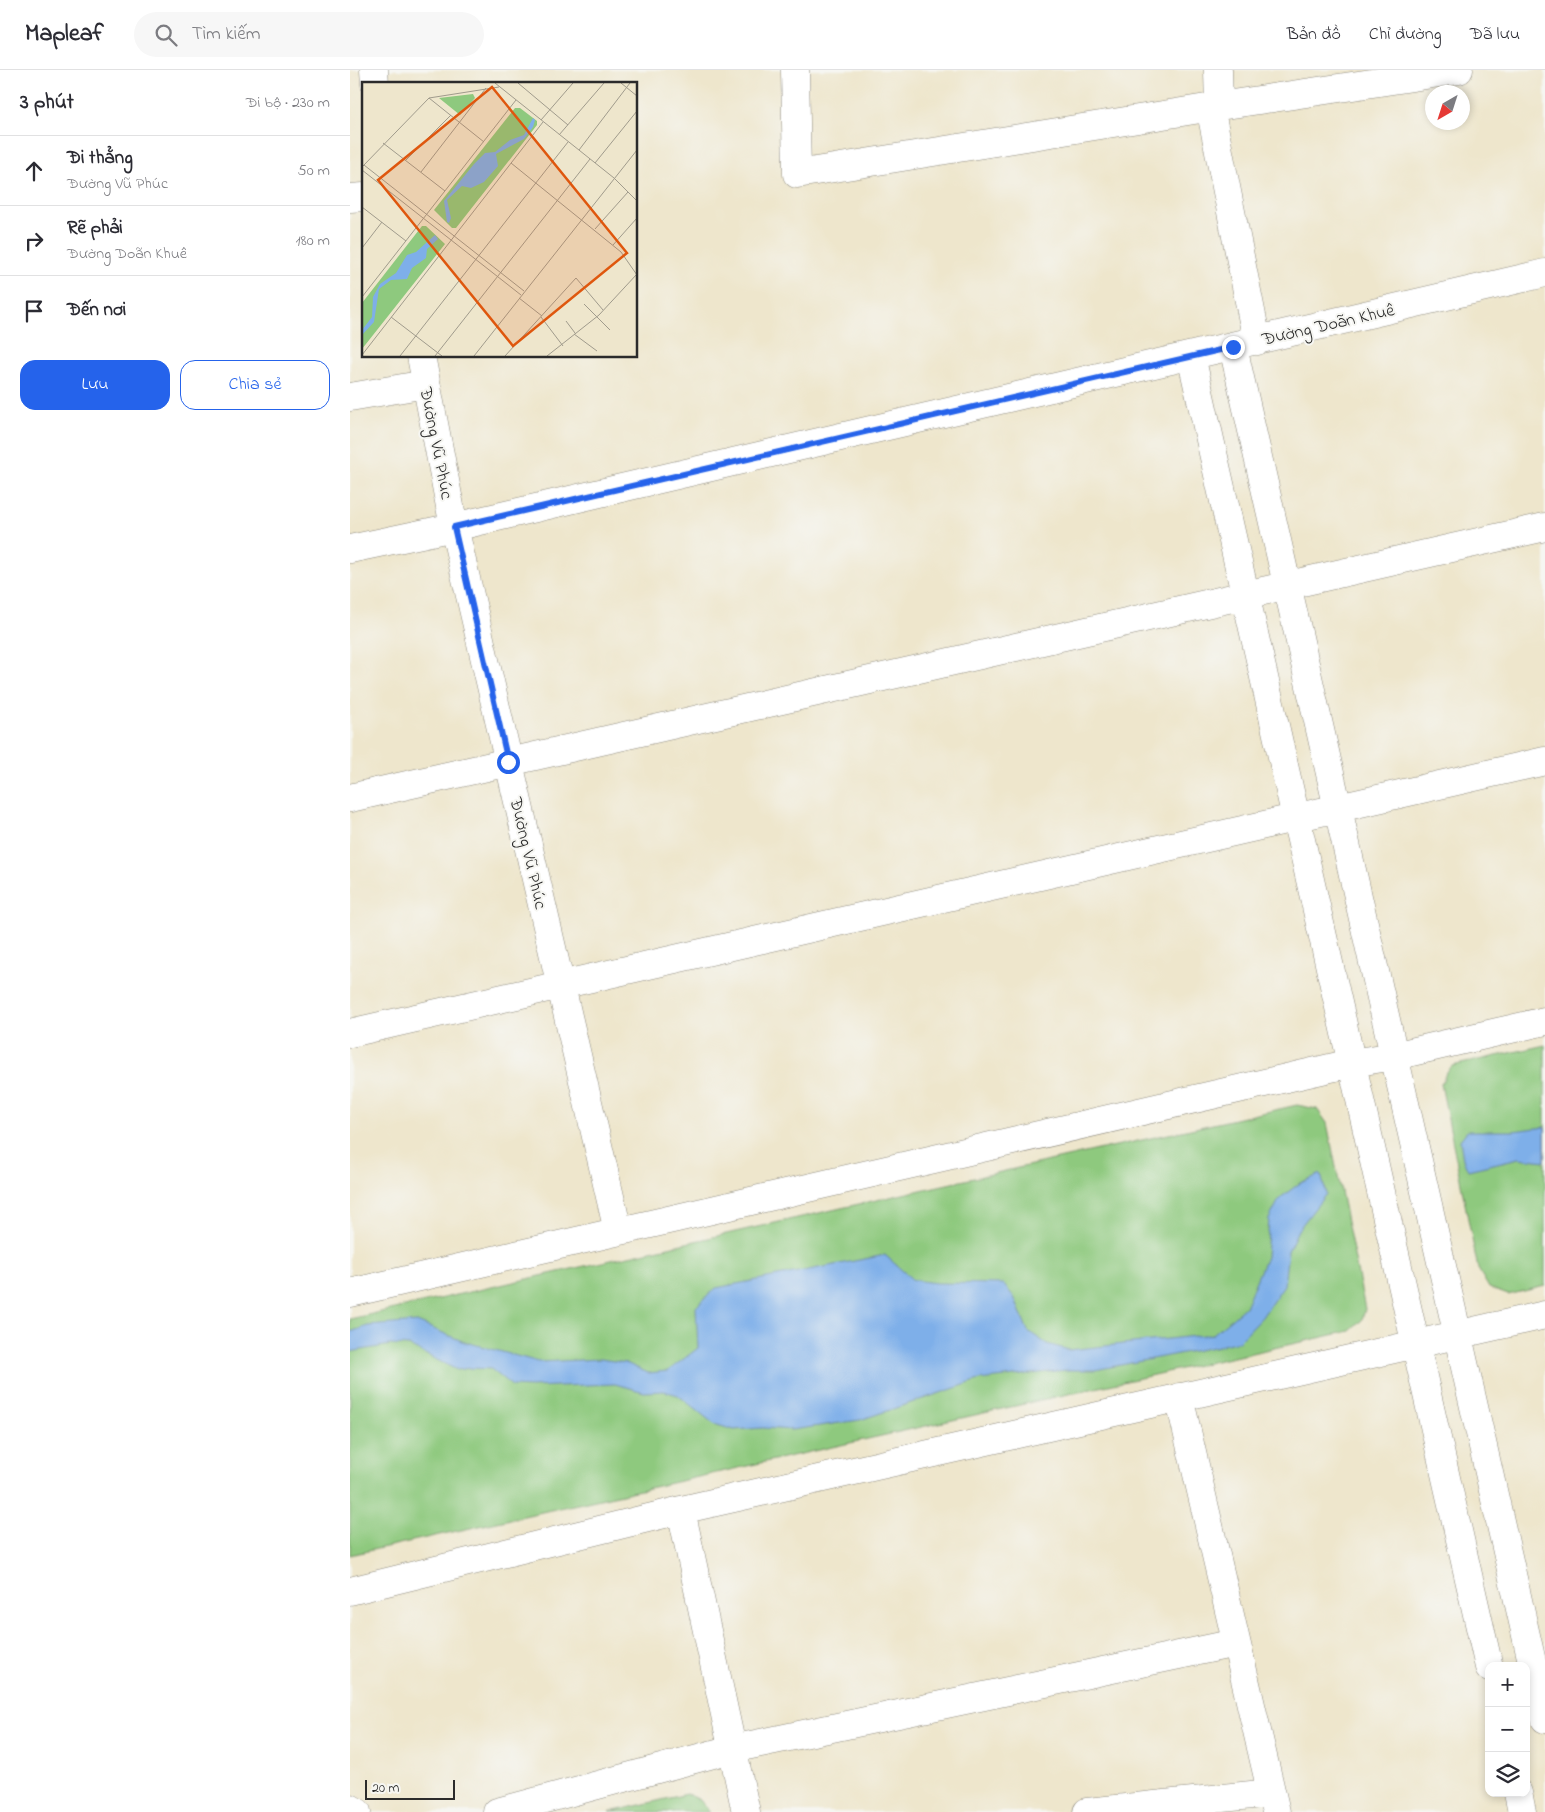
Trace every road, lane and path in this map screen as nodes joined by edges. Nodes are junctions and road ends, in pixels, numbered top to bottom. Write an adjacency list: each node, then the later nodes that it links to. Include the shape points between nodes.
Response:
1 (794, 70): 4 (street, via 797,174)
2 (1218, 70): 4 (street)
3 (1459, 70): 4 (street)
4 (1215, 106): 6 (street)
5 (1545, 273): 6 (street, Đường Doãn Khuê)
6 (1245, 344): 7 (street, Đường Doãn Khuê); 14 (street)
7 (1190, 356): 11 (street, Đường Doãn Khuê); 15 (street)
8 (421, 358): 9 (street, Đường Vũ Phúc)
9 (426, 384): 10 (street); 11 (street, Đường Vũ Phúc)
10 (350, 397)
11 (454, 527): 13 (street, Đường Doãn Khuê); 17 (street, Đường Vũ Phúc)
12 (1545, 527): 14 (street)
13 (350, 549)
14 (1287, 586): 15 (street); 19 (street)
15 (1245, 594): 17 (street); 20 (street)
16 (1545, 761): 19 (street)
17 (508, 762): 18 (street); 21 (street, Đường Vũ Phúc)
18 (350, 798)
19 (1338, 809): 20 (street); 24 (street)
20 (1296, 819): 21 (street); 25 (street)
21 (560, 986): 23 (street); 26 (street, Đường Vũ Phúc)
22 (1545, 1021): 24 (street)
23 (350, 1033)
24 (1394, 1056): 25 (street); 29 (street)
25 (1352, 1063): 26 (street); 30 (street)
26 (618, 1232): 27 (street)
27 (350, 1293)
28 (1545, 1316): 29 (street)
29 (1458, 1336): 30 (street); 36 (street)
30 (1416, 1346): 31 (street); 35 (street)
31 (1179, 1397): 32 (street); 34 (street)
32 (681, 1510): 33 (street); 37 (street)
33 (350, 1590)
34 (1236, 1643): 37 (street); 39 (street)
35 (1488, 1662)
36 (1545, 1719)
37 (732, 1749): 42 (street); 43 (street)
38 (1519, 1797): 45 (street)
39 (1274, 1803): 44 (street)
40 (350, 1808): 41 (street)
41 (357, 1812)
42 (497, 1812)
43 (746, 1812)
44 (1087, 1812)
45 (1522, 1812)

